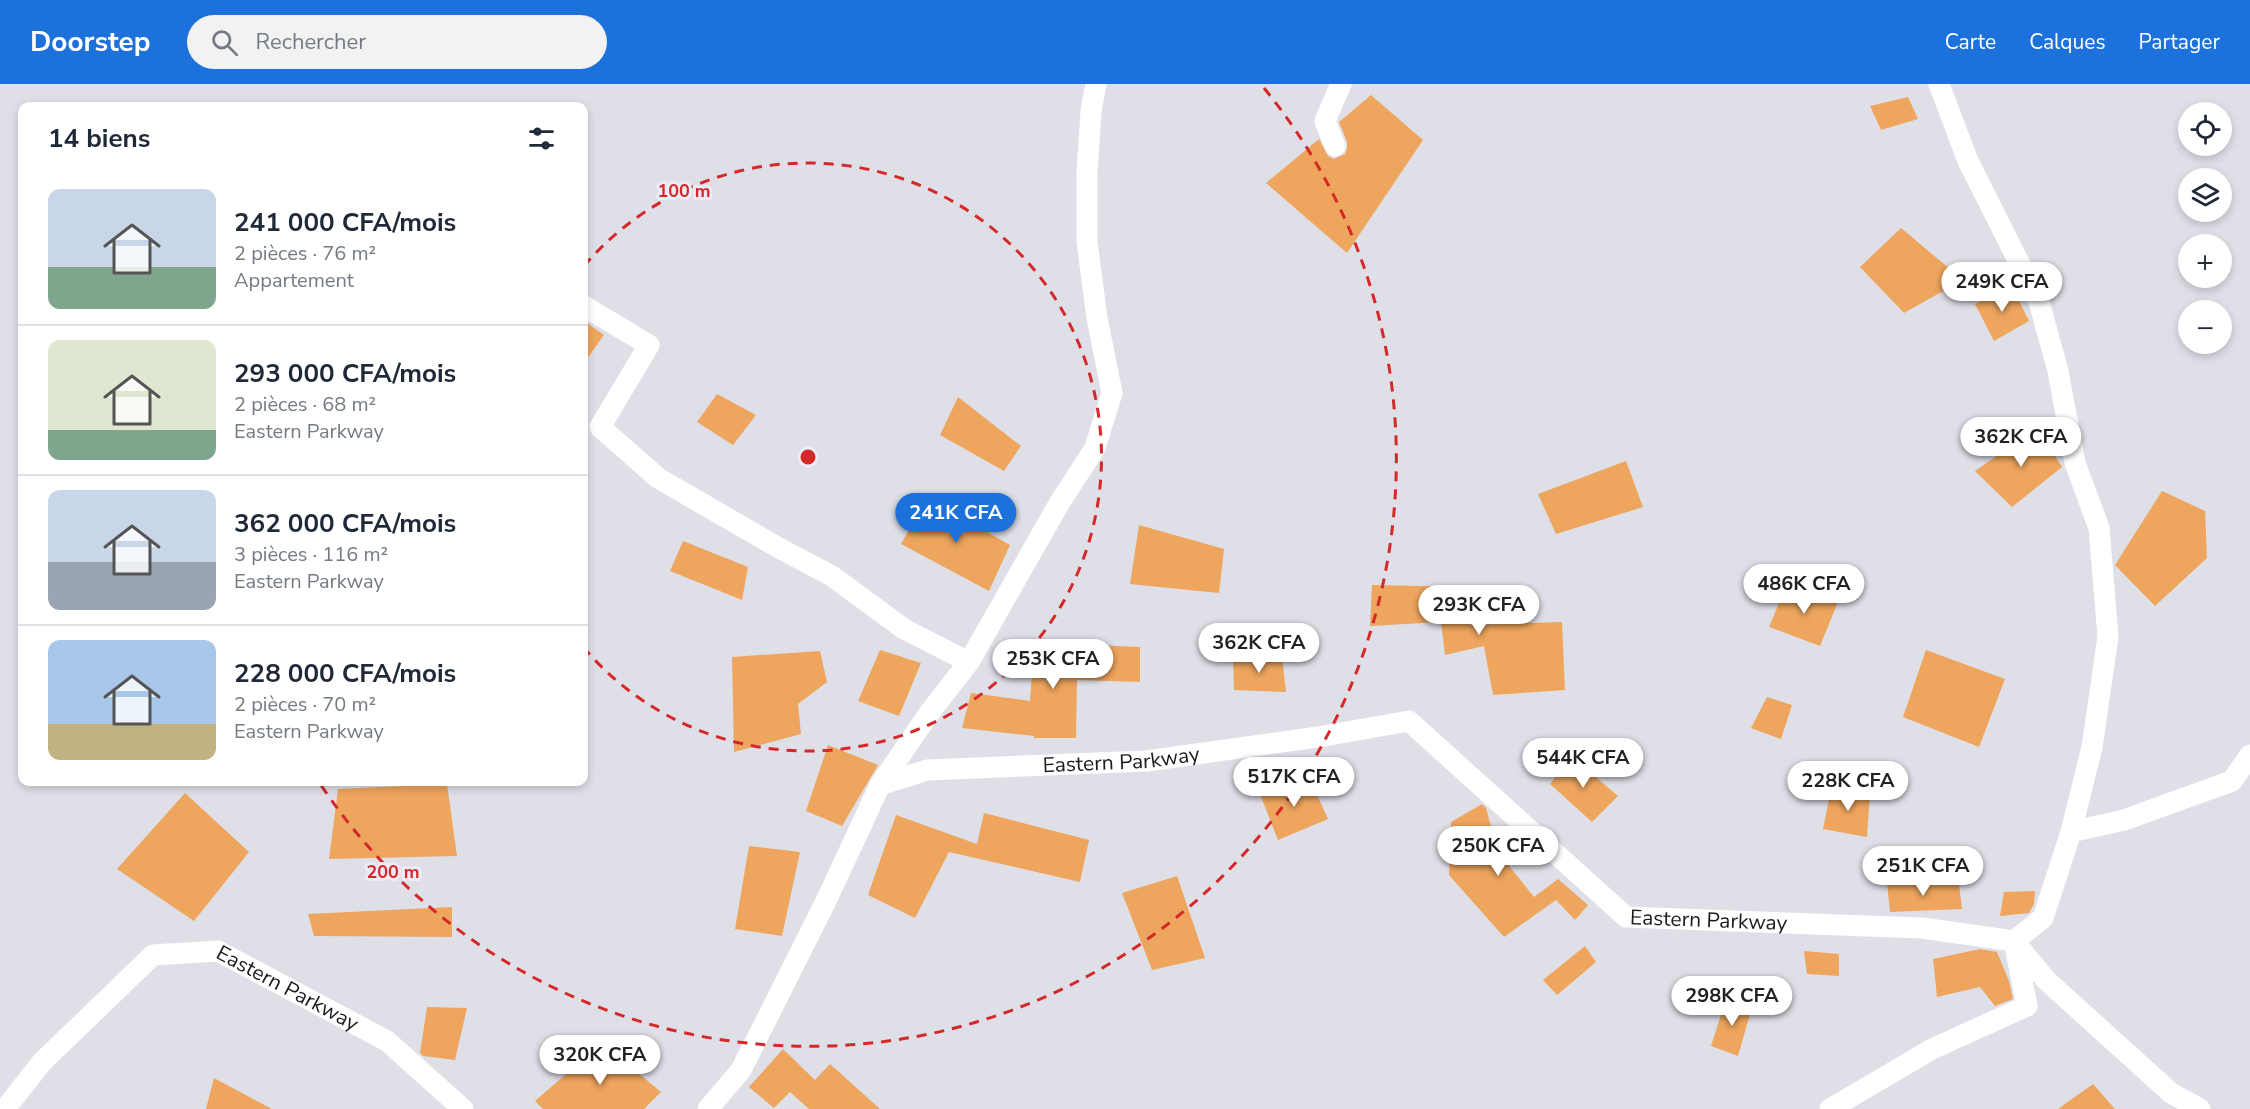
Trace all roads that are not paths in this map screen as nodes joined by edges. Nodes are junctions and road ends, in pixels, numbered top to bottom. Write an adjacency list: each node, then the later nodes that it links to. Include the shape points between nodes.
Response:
1 (1096, 84): 6 (street, via 1091,111 1087,242 1112,393 1095,448)
2 (1341, 84): 4 (street, via 1325,121)
3 (1939, 84): 9 (street, via 1968,161 2039,302 2058,371 2075,462 2099,528 2108,637 2092,747)
4 (1335, 146)
5 (588, 308): 6 (street, via 649,345 600,427 658,478 832,576 904,629)
6 (969, 662): 8 (street)
7 (2250, 755): 9 (street, via 2232,781 2124,820)
8 (880, 785): 10 (street, Eastern Parkway, via 927,770 1147,760 1409,721 1626,917 1922,928); 13 (street, via 741,1070)
9 (2071, 832): 10 (street, via 2043,918)
10 (2014, 941): 14 (street, via 2027,1006 1932,1049); 15 (street, via 2046,981 2171,1093)
11 (5, 1109): 12 (street, Eastern Parkway, via 42,1062 153,955 218,951 387,1041)
12 (463, 1109)
13 (708, 1109)
14 (1830, 1109)
15 (2200, 1109)

